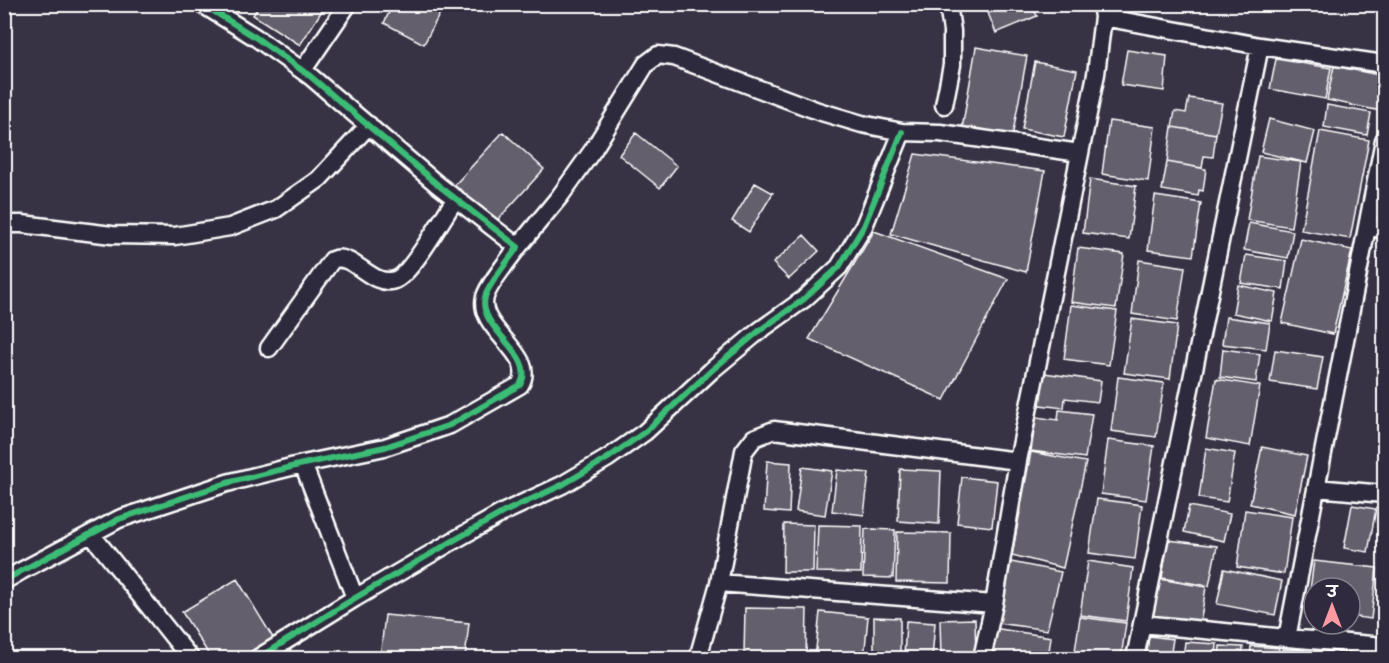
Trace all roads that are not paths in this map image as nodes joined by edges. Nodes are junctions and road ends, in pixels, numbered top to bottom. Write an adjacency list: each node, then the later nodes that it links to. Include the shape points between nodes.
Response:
1 (202, 4): 7 (street)
2 (348, 4): 7 (street)
3 (948, 4): 8 (street, via 952,65)
4 (1102, 11): 5 (street); 12 (street, via 1096,74)
5 (1260, 45): 6 (street); 28 (street)
6 (1384, 64)
7 (303, 70): 9 (street)
8 (944, 105)
9 (369, 125): 13 (street); 14 (street, via 319,179 276,209 230,227 175,236 112,235)
10 (902, 132): 12 (street, via 940,133); 17 (street, via 818,111 674,57 658,55 646,64 573,178); 26 (street, via 864,226 839,267 804,299 712,370 645,432 609,458 504,512)
11 (1384, 140): 15 (street)
12 (1080, 153): 19 (street)
13 (456, 198): 17 (street); 18 (street, via 409,270 397,280 386,282 344,259 332,260)
14 (4, 224)
15 (1367, 227): 16 (street); 21 (street)
16 (1384, 229)
17 (518, 247): 20 (street, via 485,295 484,307 521,361 524,379 520,385 450,425 385,447)
18 (269, 348)
19 (1018, 461): 25 (street, via 774,430 754,438 744,451); 27 (street)
20 (303, 465): 23 (street, via 227,483 119,519); 26 (street)
21 (1316, 488): 22 (street); 29 (street)
22 (1384, 494)
23 (91, 534): 24 (street); 31 (street)
24 (7, 573)
25 (719, 583): 27 (street); 33 (street)
26 (355, 598): 32 (street)
27 (994, 604): 34 (street)
28 (1142, 624): 29 (street); 35 (street)
29 (1287, 638): 30 (street)
30 (1384, 646)
31 (190, 658)
32 (258, 658)
33 (698, 658)
34 (982, 658)
35 (1135, 658)

